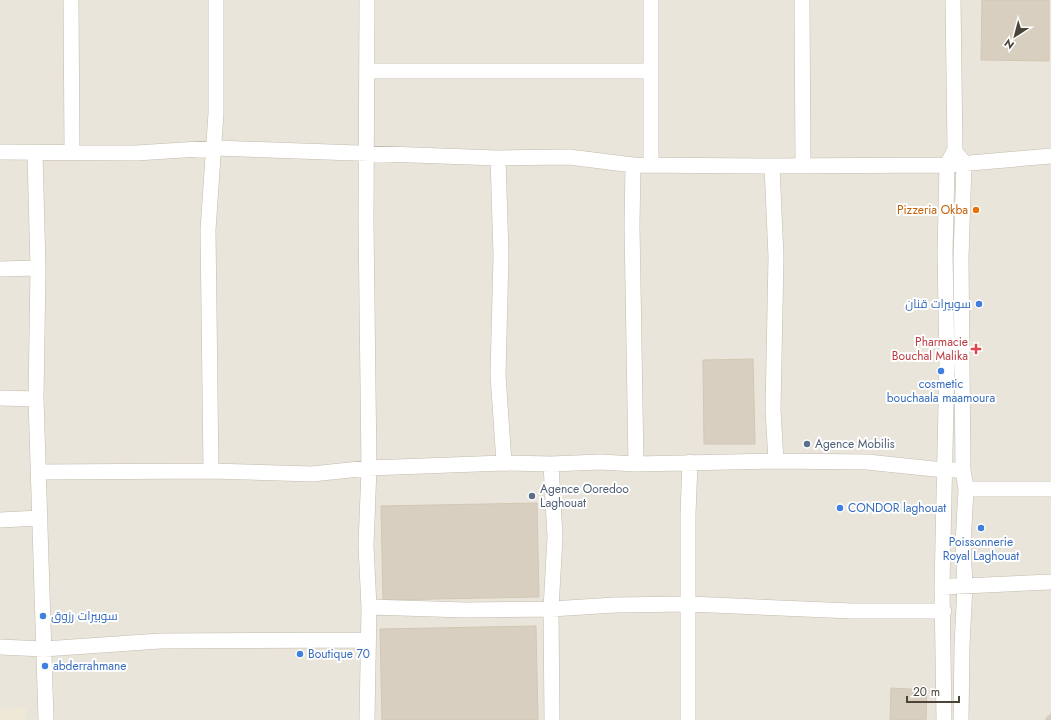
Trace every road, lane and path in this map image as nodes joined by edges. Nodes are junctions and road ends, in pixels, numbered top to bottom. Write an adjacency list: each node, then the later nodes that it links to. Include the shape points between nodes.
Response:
1 (71, 0): 12 (street)
2 (216, 0): 9 (street)
3 (367, 0): 7 (street)
4 (652, 0): 8 (street)
5 (802, 0): 22 (street)
6 (953, 0): 10 (street)
7 (367, 71): 8 (street); 13 (street)
8 (651, 71): 19 (street)
9 (215, 148): 12 (street, via 136,153); 13 (street); 35 (street, via 208,230)
10 (955, 149): 17 (street); 20 (street)
11 (0, 152): 14 (street)
12 (72, 152): 14 (street)
13 (366, 152): 16 (street); 32 (street)
14 (35, 153): 23 (street)
15 (1051, 156): 17 (street)
16 (498, 158): 18 (street, via 569,157); 29 (street, via 498,375)
17 (964, 163): 20 (street); 34 (street, via 961,258)
18 (633, 165): 19 (street); 31 (street)
19 (651, 165): 21 (street)
20 (947, 165): 22 (street); 33 (street)
21 (772, 166): 22 (street); 27 (street, via 776,257 773,410)
22 (803, 166)
23 (38, 268): 24 (street); 26 (street)
24 (0, 269)
25 (0, 398): 26 (street)
26 (36, 399): 36 (street)
27 (776, 461): 28 (street); 33 (street, via 867,462)
28 (690, 462): 31 (street); 44 (street)
29 (504, 463): 30 (street); 32 (street)
30 (551, 464): 31 (street); 46 (street, via 555,537)
31 (636, 464)
32 (369, 468): 35 (street, via 312,474); 45 (street, via 366,546)
33 (944, 470): 34 (street); 43 (street)
34 (964, 470): 37 (street)
35 (211, 471): 36 (street)
36 (38, 472): 39 (street)
37 (966, 489): 38 (street); 42 (street, via 963,544)
38 (1051, 489)
39 (40, 518): 40 (street); 50 (street)
40 (0, 520)
41 (1051, 582): 42 (street)
42 (965, 585): 43 (street); 56 (street)
43 (942, 587): 47 (street)
44 (688, 604): 46 (street); 47 (street, via 852,611); 54 (street)
45 (368, 607): 46 (street); 48 (street)
46 (550, 609): 53 (street)
47 (944, 611): 55 (street)
48 (367, 640): 50 (street, via 160,641); 52 (street)
49 (0, 647): 50 (street)
50 (44, 649): 51 (street)
51 (46, 720)
52 (366, 720)
53 (552, 720)
54 (688, 720)
55 (944, 720)
56 (961, 720)

